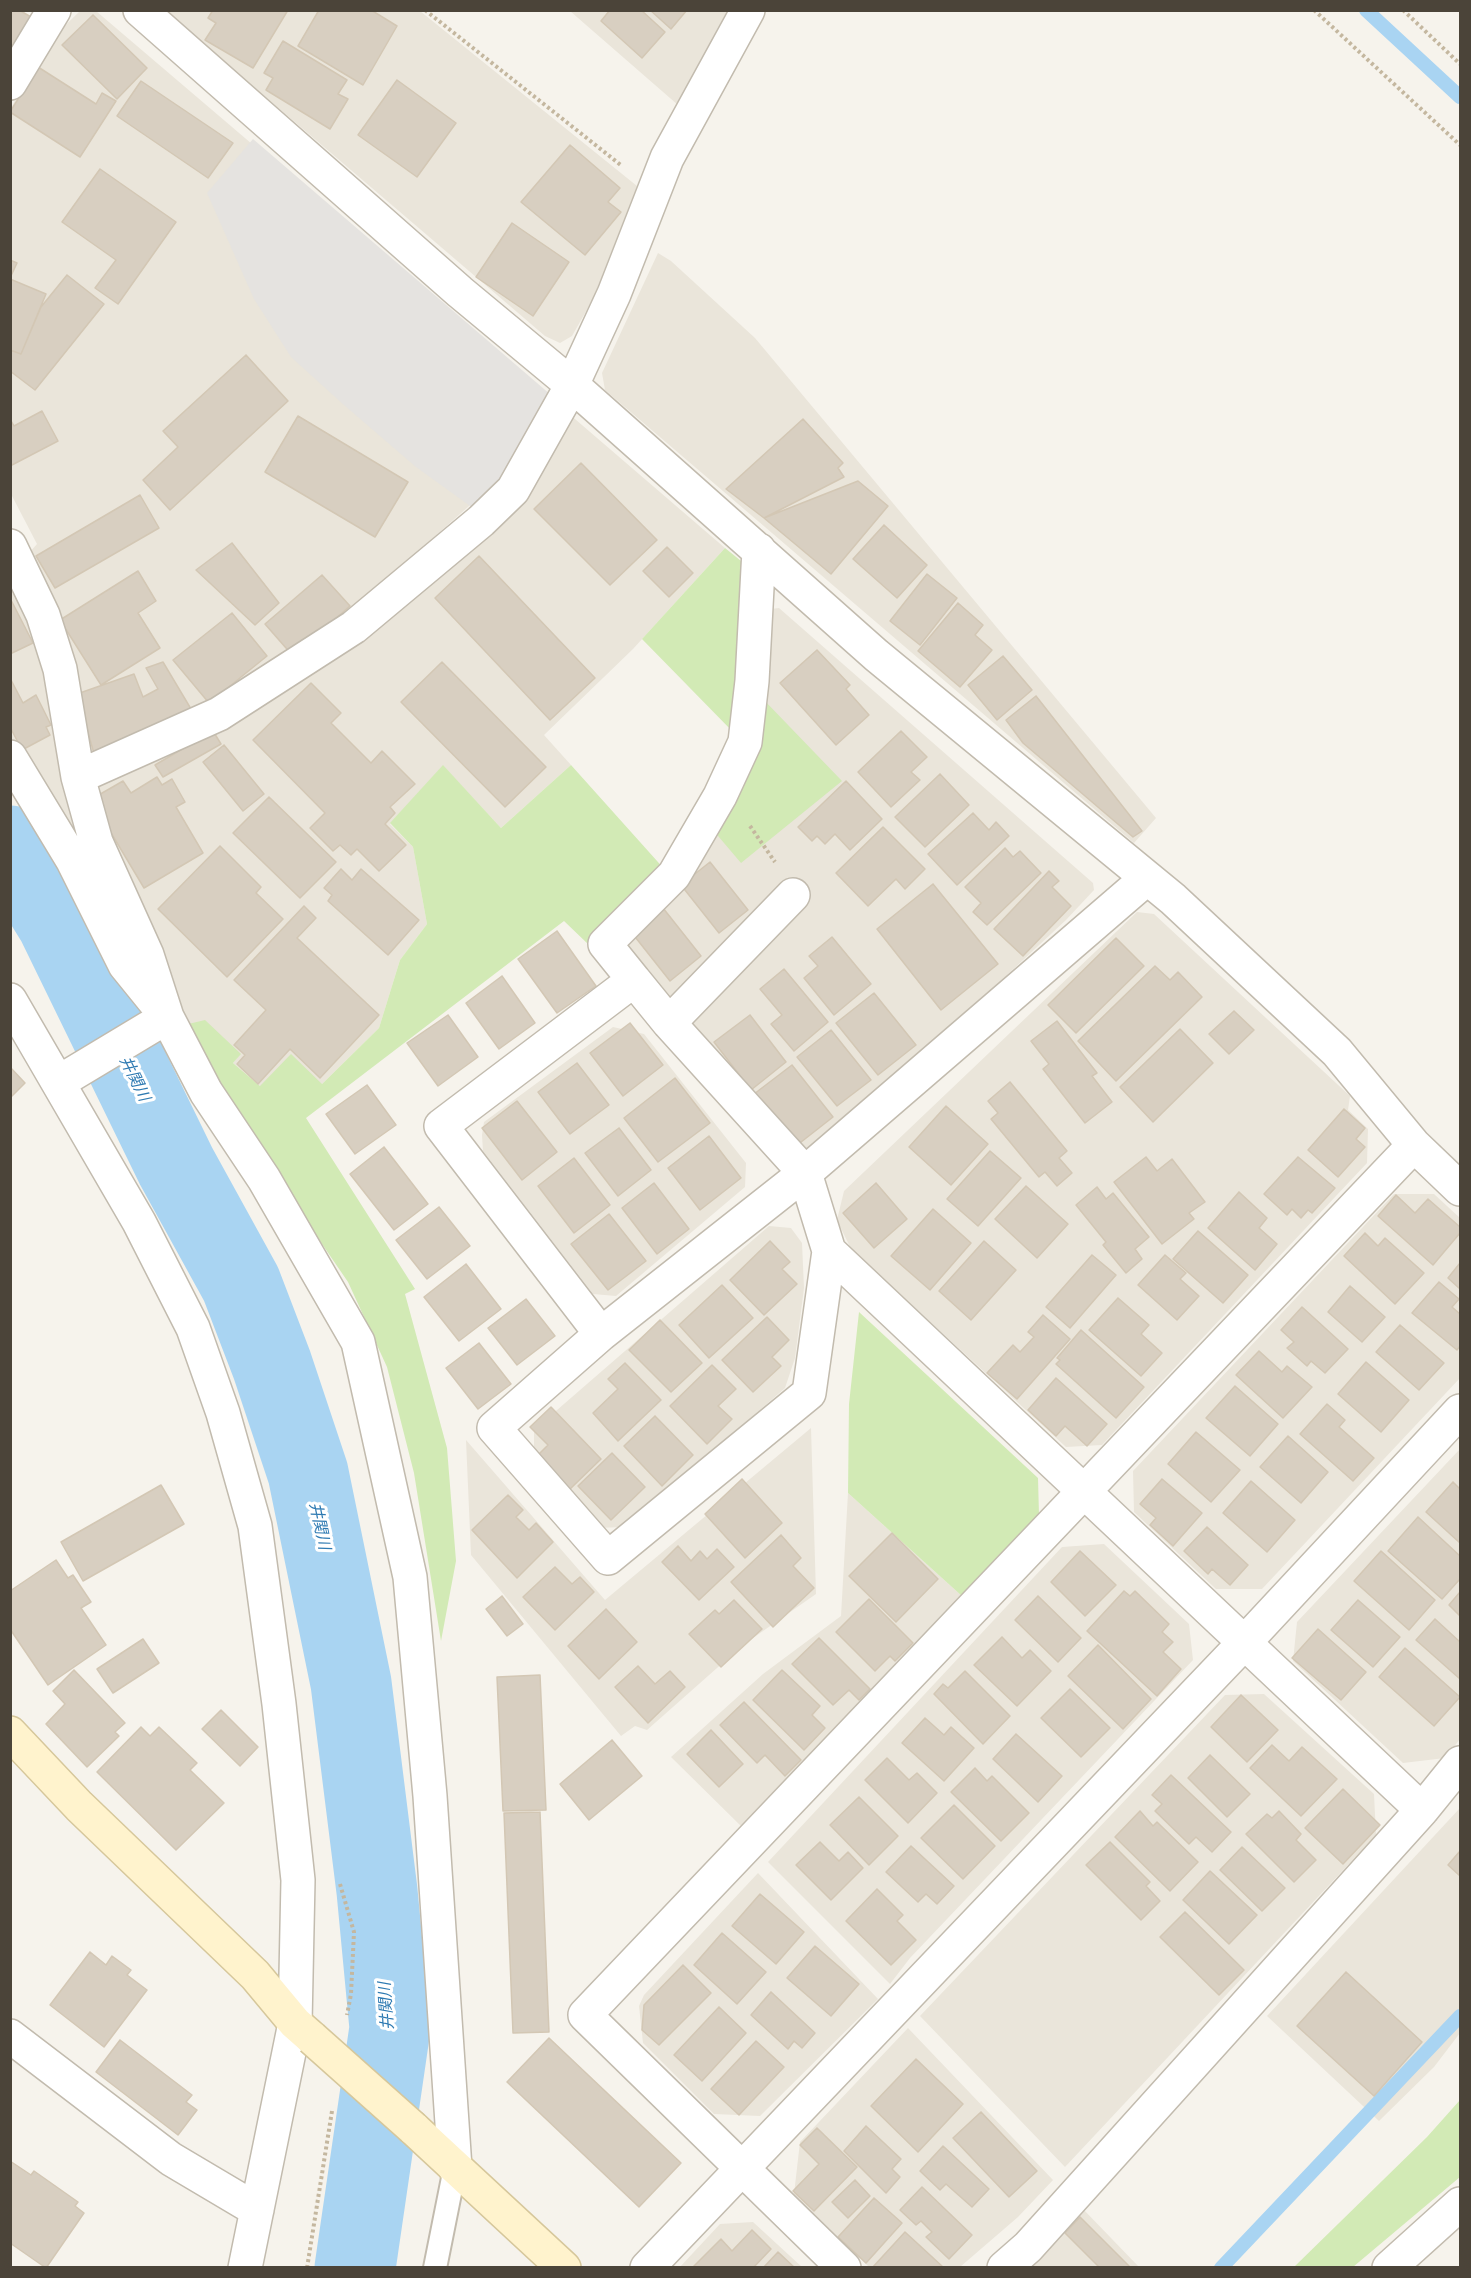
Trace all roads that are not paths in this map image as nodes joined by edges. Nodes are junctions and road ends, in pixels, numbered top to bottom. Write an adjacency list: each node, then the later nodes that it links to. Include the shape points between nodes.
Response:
1 (54, 10): 4 (street)
2 (140, 10): 5 (street, via 460,292)
3 (748, 10): 5 (street, via 667,158 614,294)
4 (10, 83)
5 (572, 385): 7 (street); 9 (street, via 513,490 354,627 219,714)
6 (10, 546): 9 (street, via 43,615 60,669)
7 (759, 550): 10 (street, via 876,655); 12 (street, via 745,742 720,796 674,875 605,944)
8 (10, 757): 14 (street, via 73,861 125,965)
9 (78, 777): 14 (street, via 96,842 147,955)
10 (1146, 879): 18 (street, via 1173,899 1338,1052); 19 (street)
11 (793, 895): 15 (street)
12 (634, 980): 15 (street); 22 (street, via 441,1126)
13 (10, 1000): 17 (street)
14 (161, 1021): 17 (street); 31 (street, via 264,1179 358,1342 410,1577 430,1796)
15 (669, 1023): 19 (street)
16 (10, 1025): 17 (street)
17 (64, 1079): 29 (street, via 193,1328 223,1413 255,1526 298,1880)
18 (1414, 1145): 20 (street); 24 (street)
19 (805, 1173): 21 (street); 22 (street)
20 (1461, 1189)
21 (829, 1251): 22 (street, via 809,1393 608,1558 494,1428); 24 (street)
22 (601, 1334)
23 (1461, 1411): 25 (street)
24 (1085, 1492): 25 (street); 32 (street, via 585,2015)
25 (1244, 1643): 28 (street); 32 (street)
26 (10, 1733): 29 (street, via 79,1806 255,1975)
27 (1461, 1763): 28 (street)
28 (1422, 1810): 40 (street, via 1036,2238)
29 (304, 2030): 31 (street, bridge); 34 (street)
30 (10, 2036): 34 (street, via 171,2159)
31 (455, 2168): 36 (lane); 37 (street)
32 (743, 2169): 38 (street); 39 (street)
33 (1461, 2204): 41 (street)
34 (257, 2210): 35 (street)
35 (245, 2268)
36 (435, 2268)
37 (564, 2268)
38 (647, 2268)
39 (844, 2268)
40 (1004, 2268)
41 (1389, 2268)

